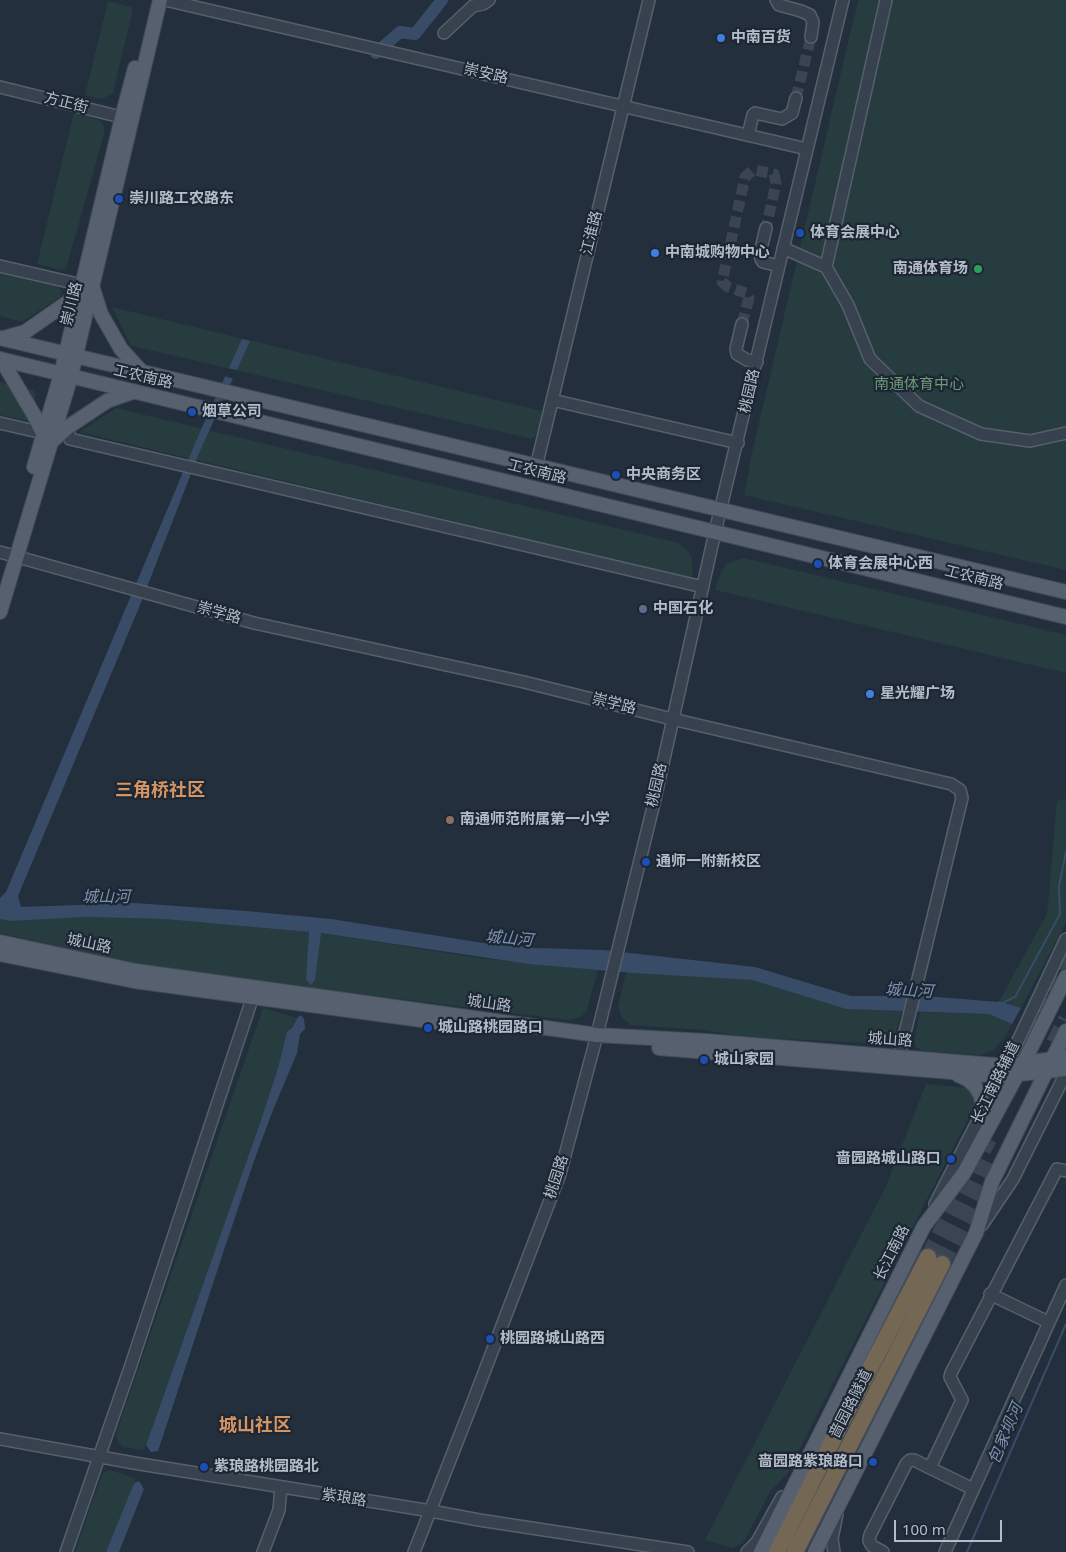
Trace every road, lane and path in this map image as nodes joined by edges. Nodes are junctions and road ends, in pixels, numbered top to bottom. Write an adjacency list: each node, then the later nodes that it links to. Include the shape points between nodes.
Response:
1 (153, 0): 14 (main road, 崇川路)
2 (160, 0): 14 (main road, 崇川路)
3 (165, 0): 13 (street, 崇安路)
4 (489, 0): 9 (street, via 473,6)
5 (649, 0): 13 (street, 江淮路)
6 (776, 0): 10 (street, via 778,5 810,15 813,22)
7 (841, 0): 16 (street, 桃园路)
8 (886, 0): 21 (street)
9 (444, 33)
10 (810, 37)
11 (0, 87): 14 (street, 方正街)
12 (796, 98): 15 (street, via 792,113 782,119 756,113 752,115)
13 (624, 106): 15 (street, 崇安路); 31 (street, 江淮路)
14 (127, 118): 22 (main road, 崇川路)
15 (748, 135): 16 (street, 崇安路)
16 (807, 149): 18 (street, 桃园路)
17 (766, 228): 20 (street, via 761,259)
18 (783, 248): 20 (street, 桃园路); 21 (street)
19 (0, 266): 22 (street)
20 (779, 266): 27 (street, 桃园路)
21 (826, 266): 34 (street, via 848,305 870,359 919,406 980,434 1030,441)
22 (87, 287): 24 (main road, via 25,332); 25 (main road, 崇川路); 28 (main road, via 120,349)
23 (742, 324): 27 (street, via 737,354)
24 (2, 338): 25 (main road, 工农南路)
25 (71, 355): 28 (main road, 工农南路); 29 (main road, 崇川路)
26 (1, 359): 29 (main road, 工农南路); 35 (main road)
27 (757, 362): 36 (street, 桃园路)
28 (141, 371): 37 (main road, 工农南路)
29 (66, 375): 30 (main road, 工农南路); 35 (main road, 崇川路)
30 (134, 392): 33 (main road, via 107,401); 39 (main road, 工农南路)
31 (552, 400): 36 (street); 37 (street, 江淮路)
32 (0, 422): 35 (street)
33 (68, 427): 35 (main road); 42 (street, via 70,439)
34 (1066, 433)
35 (47, 438): 40 (main road, 崇川路)
36 (738, 443): 38 (street, 桃园路)
37 (536, 467): 38 (main road, 工农南路)
38 (721, 510): 39 (street, 桃园路); 43 (main road, 工农南路)
39 (715, 532): 42 (street, 桃园路); 45 (main road, 工农南路)
40 (8, 554): 41 (main road, 崇川路); 44 (main road, 崇川路); 46 (street, 崇学路, via 254,623 524,682)
41 (0, 584)
42 (703, 587): 46 (street, 桃园路)
43 (1066, 592)
44 (0, 612)
45 (1066, 617)
46 (672, 719): 53 (street, 桃园路); 54 (street, 崇学路, via 951,784 960,790 962,798)
47 (1066, 939): 58 (street, 长江南路辅道)
48 (0, 942): 51 (main road, 城山路)
49 (0, 954): 51 (main road, 城山路, via 134,981)
50 (1066, 977): 57 (main road, 长江南路)
51 (255, 992): 53 (main road, 城山路); 73 (street)
52 (1066, 1031): 56 (main road)
53 (596, 1039): 54 (main road, 城山路, via 706,1042); 60 (main road, 城山路); 79 (street, 桃园路, via 560,1174)
54 (899, 1057): 58 (main road, 城山路)
55 (1066, 1057): 56 (main road, 城山路)
56 (1048, 1066): 57 (main road, 城山路); 59 (main road, 城山路); 63 (main road)
57 (1020, 1069): 58 (main road, 城山路); 62 (main road, 长江南路)
58 (1003, 1071): 60 (main road, 城山路); 61 (street, 长江南路辅道)
59 (1066, 1071): 66 (street, via 1012,1179)
60 (950, 1072): 61 (main road, via 968,1079 975,1086 981,1096)
61 (983, 1112): 65 (street, 长江南路辅道)
62 (990, 1126): 63 (main road, via 1000,1115 1007,1114 1016,1122); 65 (main road, 长江南路, via 964,1173)
63 (1017, 1129): 66 (main road, via 992,1182)
64 (1066, 1171): 68 (street, via 1056,1169)
65 (924, 1226): 74 (main road, 长江南路)
66 (976, 1233): 78 (main road)
67 (1066, 1285): 69 (street)
68 (990, 1294): 69 (street); 75 (street, via 951,1373 962,1400)
69 (1048, 1322): 77 (street)
70 (908, 1331): 71 (highway, 啬园路隧道, via 935,1260); 87 (highway, 啬园路隧道); 88 (highway, via 883,1394)
71 (843, 1420): 85 (highway, via 786,1522); 86 (highway, 啬园路隧道)
72 (0, 1438): 73 (street, 紫琅路)
73 (100, 1457): 76 (street, 紫琅路); 80 (street)
74 (804, 1465): 84 (street, via 757,1542); 85 (main road, 长江南路)
75 (930, 1468): 77 (street); 91 (street, via 914,1460 906,1464 870,1535 872,1546)
76 (281, 1487): 79 (street, 紫琅路); 81 (street, via 279,1510)
77 (973, 1489): 92 (street)
78 (838, 1506): 89 (main road); 90 (street, via 832,1539)
79 (431, 1511): 82 (street, 桃园路); 83 (street, 紫琅路)
80 (66, 1552)
81 (263, 1552)
82 (414, 1552)
83 (688, 1552)
84 (747, 1552)
85 (762, 1552)
86 (777, 1552)
87 (795, 1552)
88 (805, 1552)
89 (815, 1552)
90 (834, 1552)
91 (883, 1552)
92 (945, 1552)

